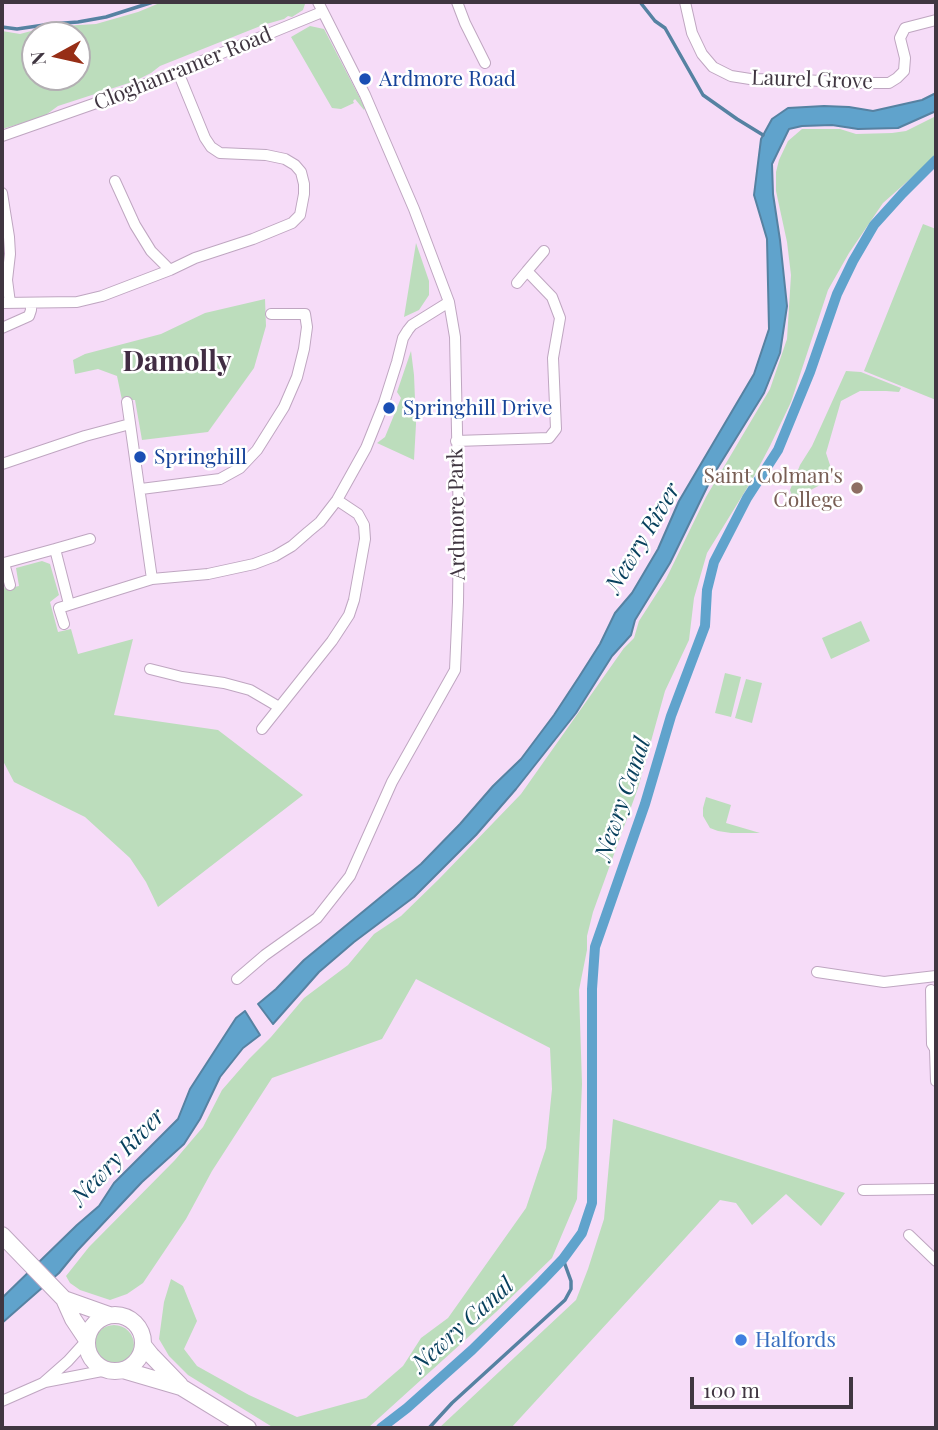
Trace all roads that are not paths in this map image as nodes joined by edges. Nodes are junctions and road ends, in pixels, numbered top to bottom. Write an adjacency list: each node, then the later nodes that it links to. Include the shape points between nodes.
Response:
1 (457, 2): 5 (street)
2 (685, 2): 4 (street, Laurel Grove, via 702,54 713,67 750,79 889,83 904,71 900,37 905,28)
3 (320, 7): 6 (street, Cloghanramer Road); 15 (street, Ardmore Park, via 366,95)
4 (936, 20)
5 (485, 63)
6 (178, 72): 7 (street, Cloghanramer Road); 11 (street, via 211,147 220,153 266,155 295,164 304,194 300,215 292,223)
7 (2, 136)
8 (115, 181): 11 (street, via 151,251)
9 (2, 193): 13 (street, via 10,254)
10 (544, 251): 12 (street)
11 (170, 270): 17 (street, via 77,302)
12 (527, 271): 14 (street); 22 (street, via 552,297 560,318 553,358 556,429 548,438)
13 (5, 282): 16 (street)
14 (517, 283)
15 (449, 302): 22 (street, Ardmore Park, via 455,337); 25 (street, via 412,325 403,338 366,448)
16 (6, 303): 17 (street)
17 (31, 303): 19 (street, via 29,316)
18 (271, 314): 24 (street, via 305,314 307,327 297,377 257,450 240,468 220,479)
19 (2, 328)
20 (127, 402): 21 (street)
21 (130, 424): 23 (street); 24 (street)
22 (456, 440): 37 (street, Ardmore Park, via 459,559 455,670 392,782 350,876 317,918)
23 (2, 464)
24 (141, 489): 28 (street)
25 (337, 499): 28 (street, via 320,522 275,556 230,570); 33 (street, via 358,514 364,526 354,600 332,641)
26 (90, 539): 27 (street)
27 (55, 549): 29 (street, via 4,563); 30 (street)
28 (152, 579): 30 (street)
29 (10, 585)
30 (69, 604): 31 (street, via 59,608)
31 (64, 624)
32 (150, 669): 33 (street, via 250,690)
33 (279, 707): 34 (street)
34 (262, 729)
35 (817, 972): 36 (street, via 884,982)
36 (936, 976)
37 (237, 979)
38 (931, 990): 39 (street)
39 (934, 1086)
40 (863, 1189): 41 (street)
41 (936, 1189)
42 (2, 1235): 45 (highway)
43 (909, 1235): 44 (street)
44 (936, 1261)
45 (60, 1294): 46 (highway); 47 (highway)
46 (109, 1315): 47 (highway, via 93,1324); 48 (highway, via 133,1322)
47 (87, 1340): 49 (highway, via 93,1362); 51 (street)
48 (143, 1345): 50 (highway, via 137,1360); 52 (highway)
49 (107, 1370): 50 (highway); 51 (street)
50 (124, 1370): 52 (highway)
51 (43, 1383): 53 (street)
52 (181, 1387): 54 (highway)
53 (2, 1401)
54 (248, 1428)

